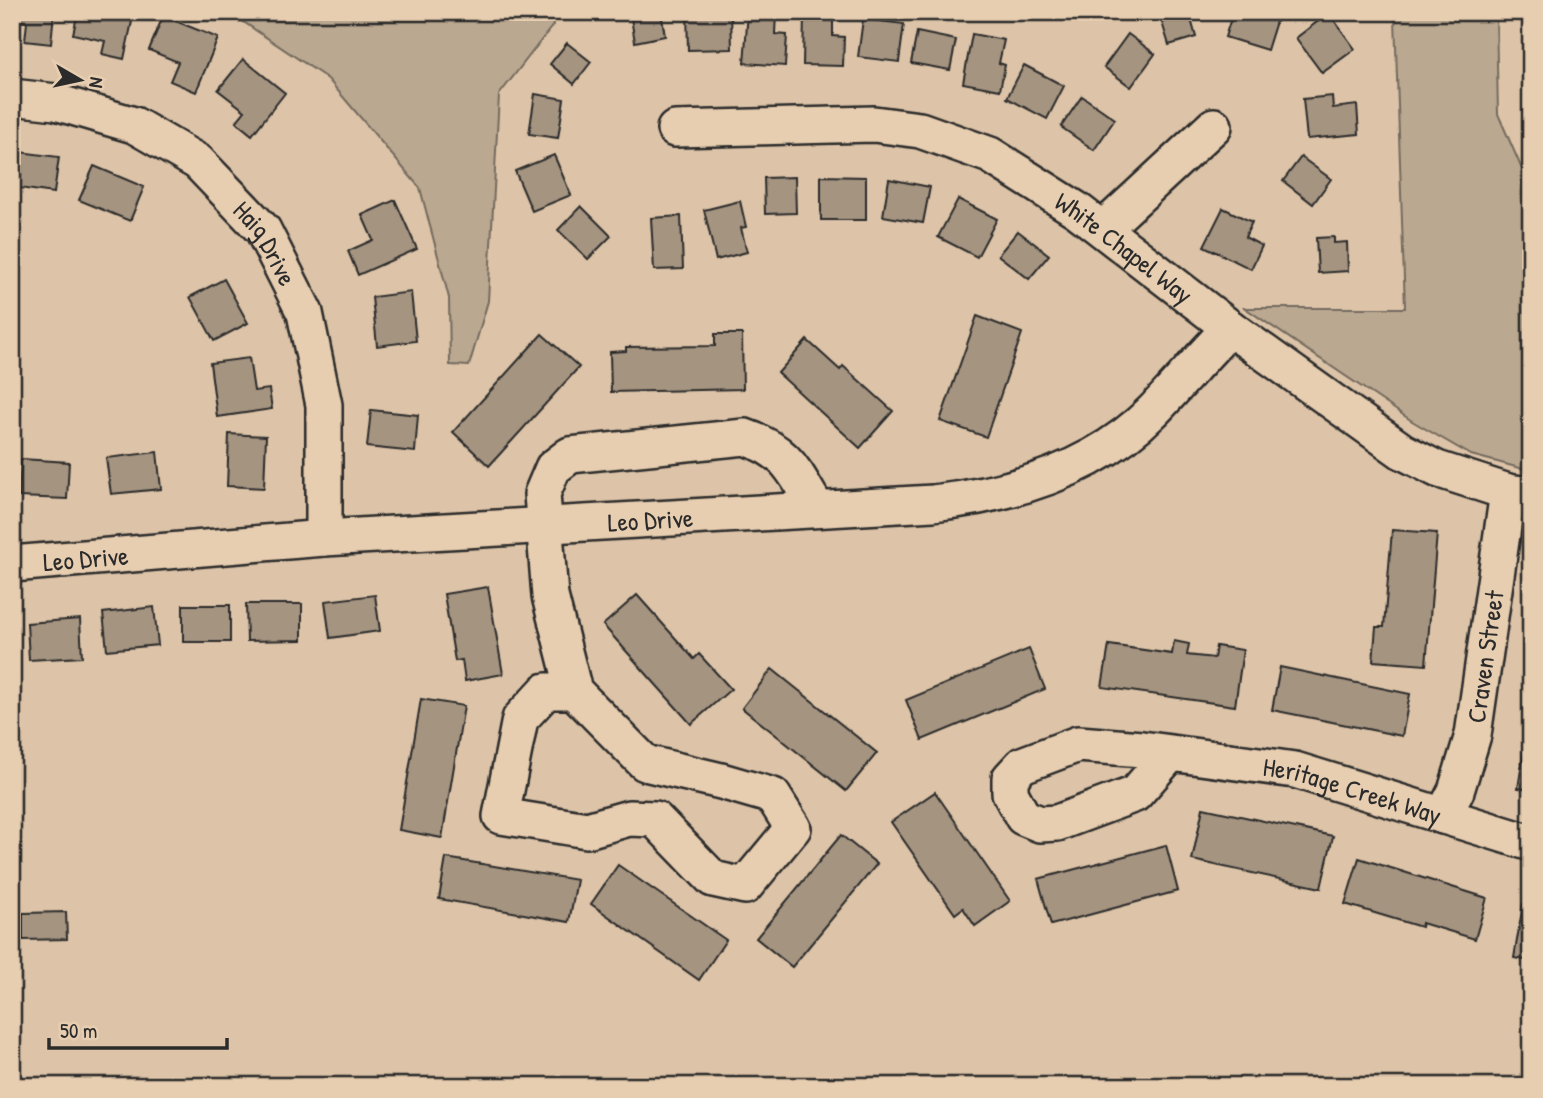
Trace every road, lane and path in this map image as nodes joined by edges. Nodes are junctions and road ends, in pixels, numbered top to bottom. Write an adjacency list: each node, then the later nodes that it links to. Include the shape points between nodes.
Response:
1 (12, 97): 9 (street, Haig Drive, via 56,102 134,124 198,162 263,230 304,313 324,405)
2 (1214, 126): 4 (street)
3 (675, 129): 4 (street, White Chapel Way, via 874,124 920,130 990,155)
4 (1103, 229): 5 (street, White Chapel Way)
5 (1230, 328): 6 (street, White Chapel Way, via 1402,451 1437,469); 7 (street, Leo Drive, via 1153,412 1082,463 1000,493 965,500)
6 (1519, 493): 14 (street, Craven Street, via 1473,735 1456,791)
7 (817, 509): 8 (street, Leo Drive); 8 (street, via 786,460 768,445 746,437 570,455 553,468 542,494)
8 (545, 526): 9 (street, Leo Drive); 11 (street, via 550,596)
9 (324, 538): 10 (street, Leo Drive)
10 (12, 564)
11 (574, 691): 13 (street); 15 (street, via 546,691 520,719 501,817 587,830)
12 (1171, 753): 14 (street, Heritage Creek Way, via 1295,770)
13 (645, 763): 15 (street, via 648,780 643,799); 15 (street, via 773,796 793,828 745,886 713,880 655,819)
14 (1443, 816): 16 (street, Heritage Creek Way)
15 (629, 818)
16 (1531, 843)

